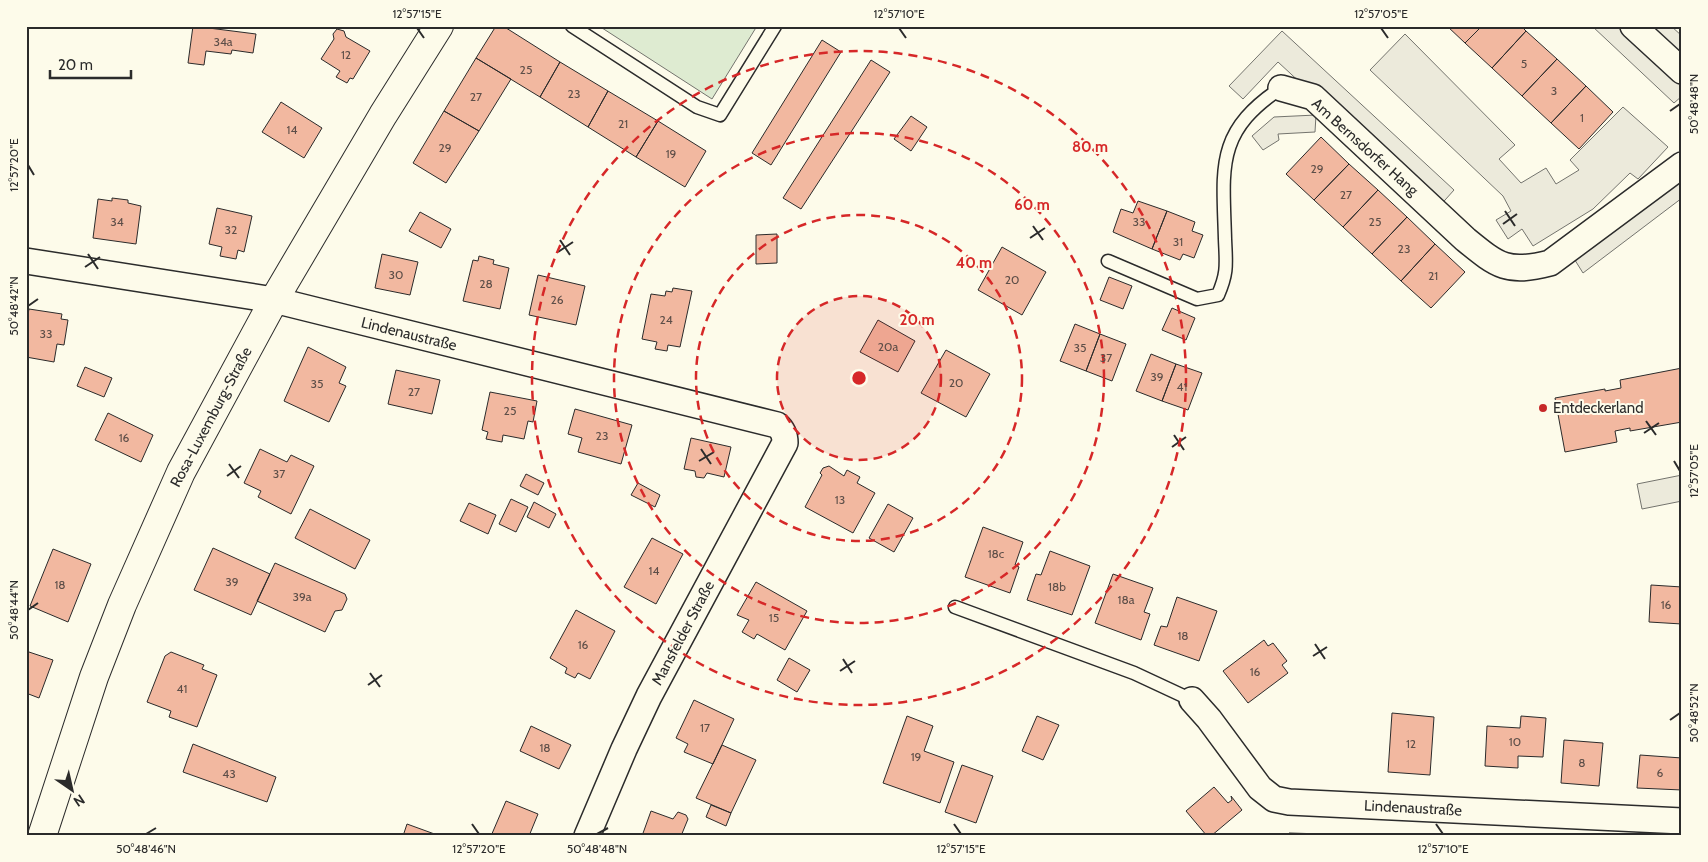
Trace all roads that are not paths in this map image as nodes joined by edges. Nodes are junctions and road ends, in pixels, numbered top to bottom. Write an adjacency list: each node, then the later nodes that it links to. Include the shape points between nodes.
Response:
1 (439, 26): 10 (street, Rosa-Luxemburg-Straße)
2 (572, 26): 3 (lane, via 697,107 720,115)
3 (775, 26)
4 (1633, 26): 5 (street)
5 (1682, 71)
6 (1281, 88): 7 (street, Am Bernsdorfer Hang, via 1313,97 1466,239 1488,258 1508,268 1525,269 1550,262); 9 (lane, Am Bernsdorfer Hang, via 1257,104 1230,142 1223,168 1226,277 1218,295 1198,299)
7 (1682, 165)
8 (26, 261): 10 (street, Lindenaustraße)
9 (1108, 261)
10 (274, 300): 11 (street, Lindenaustraße, via 777,425); 15 (street, Rosa-Luxemburg-Straße, via 181,472 122,605 94,677)
11 (784, 433): 16 (street, Mansfelder Straße, via 784,443 626,743)
12 (955, 607): 13 (lane, via 1134,673)
13 (1192, 700): 14 (street, Lindenaustraße, via 1260,788 1274,799)
14 (1682, 821)
15 (42, 836)
16 (587, 836)

